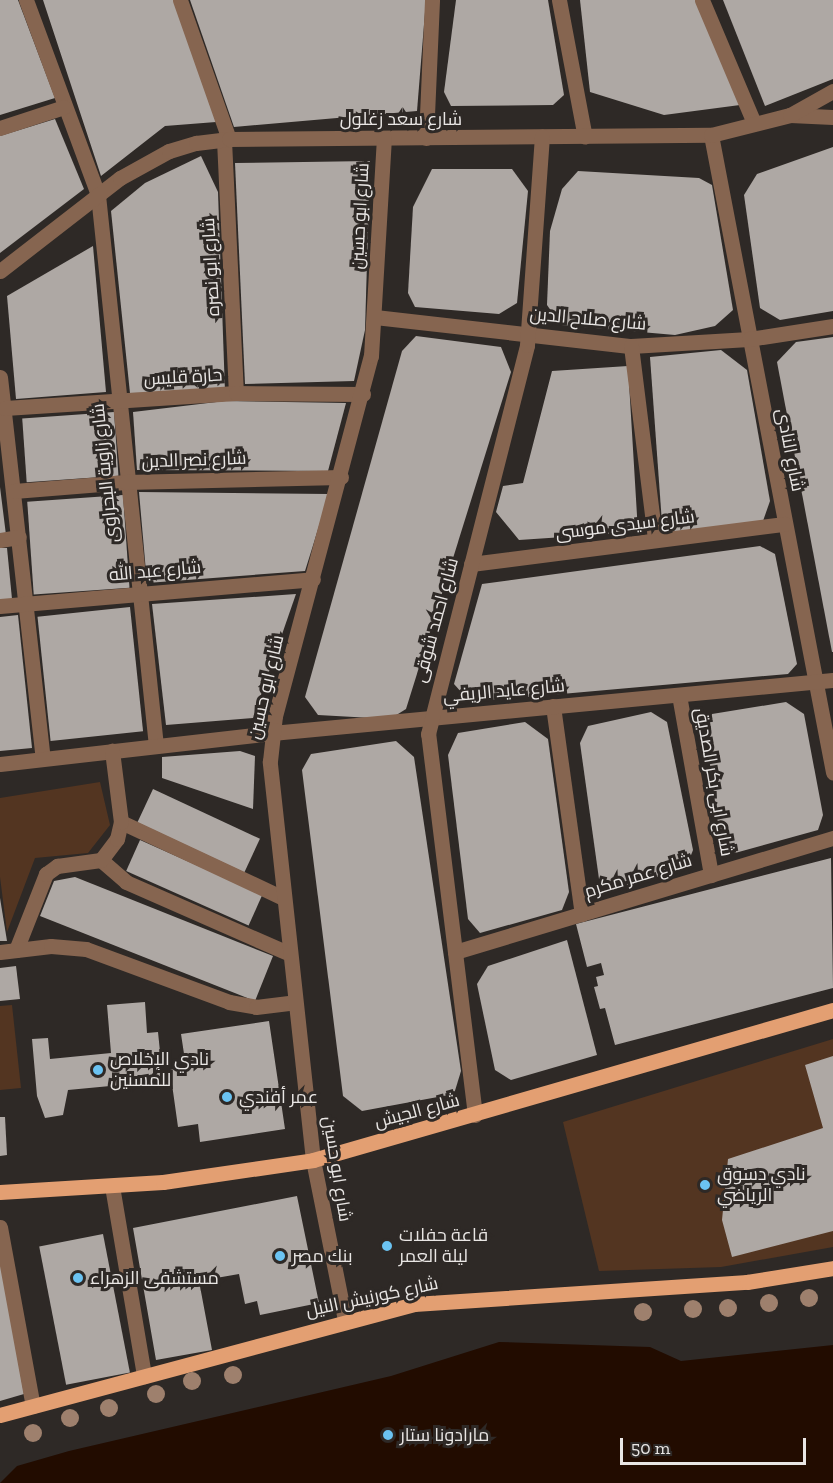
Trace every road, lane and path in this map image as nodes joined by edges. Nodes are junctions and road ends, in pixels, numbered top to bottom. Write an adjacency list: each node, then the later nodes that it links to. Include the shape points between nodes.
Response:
1 (26, 0): 7 (street, شارع زاوية البحراوى)
2 (180, 0): 17 (street, شارع ابو نصره)
3 (432, 0): 16 (street)
4 (559, 0): 14 (street)
5 (702, 0): 10 (street)
6 (833, 91): 8 (street, شارع سعد زغلول)
7 (64, 107): 11 (street); 18 (street, شارع زاوية البحراوى)
8 (790, 115): 9 (street); 10 (street, شارع سعد زغلول)
9 (833, 117)
10 (754, 123): 12 (street, شارع سعد زغلول)
11 (0, 128)
12 (711, 135): 14 (street, شارع سعد زغلول); 23 (street, شارع النادى)
13 (542, 137): 14 (street, شارع سعد زغلول); 16 (street, شارع سعد زغلول); 22 (street, شارع احمد شوقى)
14 (585, 137)
15 (384, 138): 16 (street, شارع سعد زغلول); 17 (street, شارع سعد زغلول); 20 (street, شارع ابو حسين)
16 (426, 138)
17 (227, 139): 18 (street, شارع سعد زغلول, via 169,151); 26 (street, شارع ابو نصره)
18 (98, 195): 19 (street, شارع سعد زغلول); 28 (street, شارع زاوية البحراوى)
19 (0, 271)
20 (375, 317): 22 (street, شارع صلاح الدين); 27 (street, شارع ابو حسين)
21 (833, 326): 23 (street, شارع صلاح الدين)
22 (529, 334): 24 (street, شارع صلاح الدين); 37 (street, شارع احمد شوقى)
23 (749, 339): 24 (street, شارع صلاح الدين); 33 (street, شارع النادى)
24 (631, 345): 36 (street)
25 (0, 376): 29 (street)
26 (236, 393): 27 (street, حارة قليس); 28 (street, حارة قليس)
27 (363, 394): 30 (street, شارع ابو حسين)
28 (118, 400): 29 (street, حارة قليس); 31 (street, شارع زاوية البحراوى)
29 (5, 408): 32 (street)
30 (341, 477): 31 (street, شارع نصر الدين); 38 (street, شارع ابو حسين)
31 (126, 482): 32 (street, شارع نصر الدين); 39 (street, شارع زاوية البحراوى)
32 (14, 491): 34 (street)
33 (784, 524): 36 (street, شارع سيدى موسى); 43 (street, شارع النادى)
34 (19, 537): 35 (street); 40 (street)
35 (0, 540)
36 (655, 540): 37 (street, شارع سيدى موسى)
37 (471, 564): 46 (street, شارع احمد شوقى)
38 (313, 579): 39 (street, شارع عبد الله); 47 (street, شارع ابو حسين)
39 (137, 592): 40 (street, شارع عبد الله); 48 (street, شارع زاوية البحراوى)
40 (26, 603): 41 (street, شارع عبد الله); 50 (street)
41 (0, 606)
42 (833, 680): 43 (street, شارع عايد الريفي)
43 (813, 682): 44 (street, شارع عايد الريفي); 52 (street, شارع النادى)
44 (679, 695): 45 (street, شارع عايد الريفي); 56 (street, شارع ابى بكر الصديق)
45 (553, 706): 46 (street, شارع عايد الريفي); 58 (street)
46 (430, 718): 47 (street, شارع عايد الريفي); 61 (street, شارع احمد شوقى, via 428,750)
47 (272, 733): 48 (street, شارع عايد الريفي); 57 (street, شارع ابو حسين, via 270,776)
48 (156, 746): 49 (street, شارع عايد الريفي)
49 (112, 751): 50 (street, شارع عايد الريفي); 53 (street)
50 (43, 759): 51 (street, شارع عايد الريفي)
51 (0, 764)
52 (833, 772)
53 (121, 822): 55 (street, via 117,839); 57 (street)
54 (833, 838): 56 (street, شارع عمر مكرم)
55 (100, 860): 59 (street, via 57,866 46,874); 62 (street, via 126,882)
56 (711, 875): 58 (street, شارع عمر مكرم)
57 (283, 898): 62 (street, شارع ابو حسين)
58 (582, 914): 61 (street, شارع عمر مكرم)
59 (16, 950): 60 (street); 63 (street, via 51,946 86,949 229,1002 256,1007)
60 (0, 952)
61 (455, 952): 65 (street, شارع احمد شوقى)
62 (290, 954): 63 (street, شارع ابو حسين)
63 (295, 1002): 66 (street, شارع ابو حسين)
64 (833, 1010): 65 (main road, شارع الجيش)
65 (475, 1115): 66 (main road, شارع الجيش)
66 (313, 1160): 67 (main road, شارع الجيش, via 213,1176); 71 (street, شارع ابو حسين)
67 (112, 1186): 68 (main road, شارع الجيش); 72 (street)
68 (0, 1192)
69 (0, 1227): 73 (street)
70 (833, 1268): 71 (main road, شارع كورنيش النيل, via 747,1282 450,1300)
71 (345, 1320): 72 (main road, شارع كورنيش النيل)
72 (144, 1376): 73 (main road, شارع كورنيش النيل)
73 (33, 1406): 74 (main road, شارع كورنيش النيل)
74 (0, 1415)

